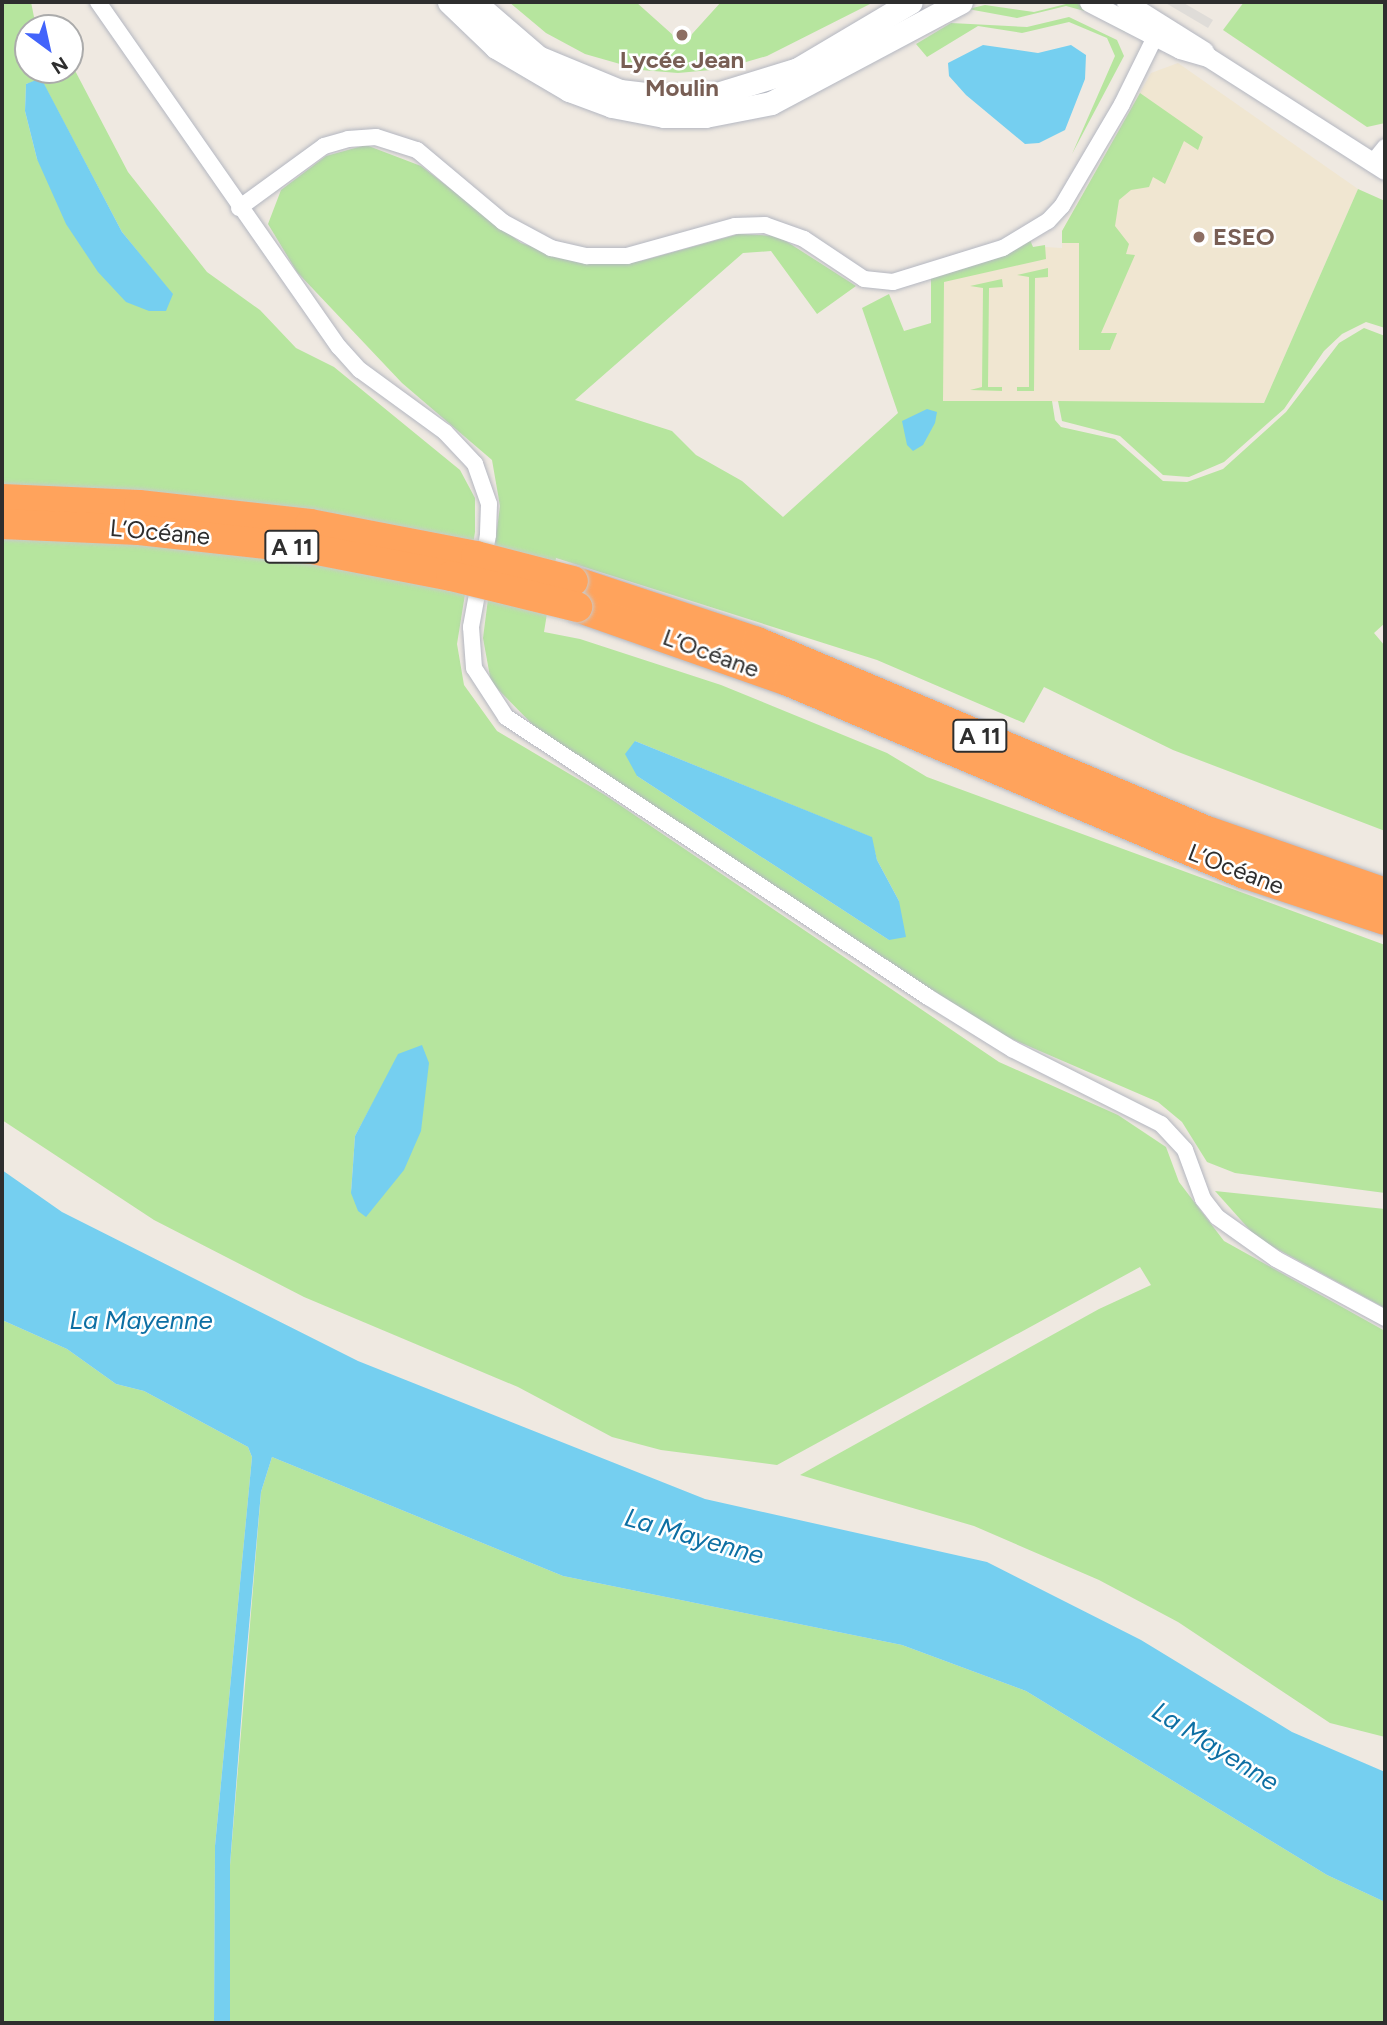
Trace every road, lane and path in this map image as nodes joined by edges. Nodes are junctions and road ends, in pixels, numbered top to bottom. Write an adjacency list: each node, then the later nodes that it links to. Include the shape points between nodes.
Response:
1 (98, 2): 11 (street)
2 (449, 2): 5 (main road, via 496,47 569,90 612,106 664,116 705,116 771,103)
3 (474, 2): 4 (main road, via 538,57 620,91 671,97 717,94 798,69)
4 (911, 2)
5 (961, 2)
6 (1089, 2): 8 (street)
7 (1126, 2): 9 (street, via 1198,44)
8 (1154, 37): 9 (street); 11 (street, via 1116,114 1062,206 1048,221 1003,248 893,282 864,279 804,239 765,225 735,226 627,256 587,256 551,248 503,222 417,150 376,137 324,146)
9 (1208, 57): 10 (street)
10 (1381, 160)
11 (239, 208): 17 (street, via 360,370 445,432 475,464 489,504 471,627 474,668 506,717 928,997 1012,1049 1161,1124 1185,1150 1203,1199 1217,1217 1276,1259)
12 (2, 499): 14 (highway, L’Océane / A 11, bridge, via 139,505 310,524 476,556)
13 (2, 524): 14 (highway, L’Océane / A 11, bridge, via 139,530 312,549)
14 (575, 594): 15 (highway, L’Océane / A 11, via 757,642 1210,832); 16 (highway, L’Océane / A 11, via 1246,874)
15 (1385, 893)
16 (1385, 920)
17 (1385, 1318)

